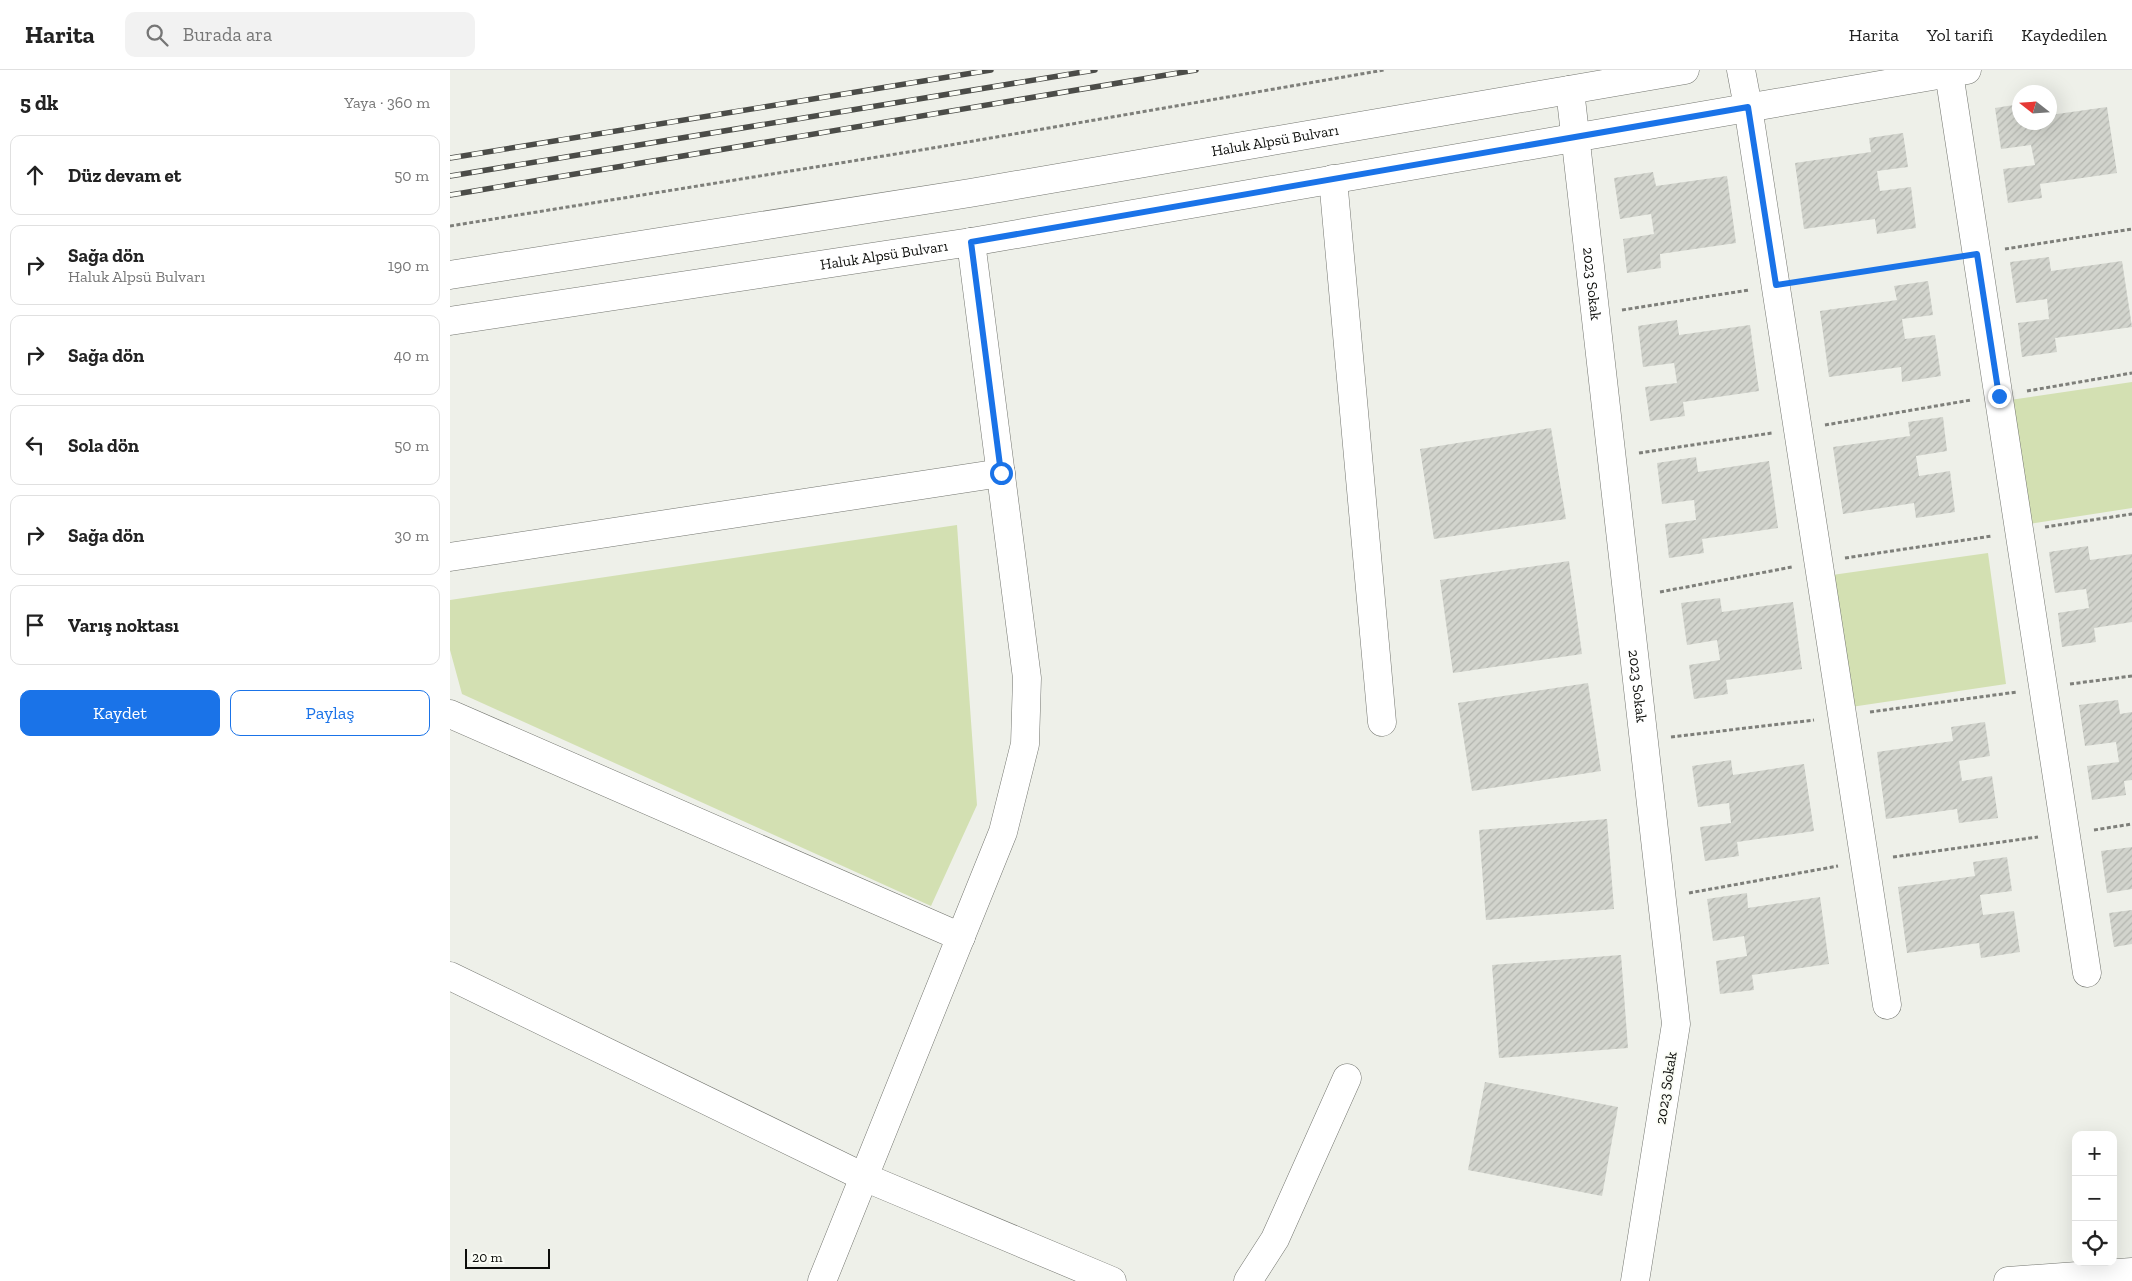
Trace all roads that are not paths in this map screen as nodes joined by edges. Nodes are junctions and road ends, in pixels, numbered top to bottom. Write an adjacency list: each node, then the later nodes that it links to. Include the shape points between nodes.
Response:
1 (1685, 70): 4 (street, Haluk Alpsü Bulvarı)
2 (1741, 70): 5 (street)
3 (1958, 72): 5 (street, Haluk Alpsü Bulvarı); 16 (street, via 1977,254)
4 (1570, 90): 6 (street, 2023 Sokak); 9 (street, Haluk Alpsü Bulvarı, via 970,193)
5 (1748, 107): 6 (street, Haluk Alpsü Bulvarı); 18 (street)
6 (1575, 137): 7 (street, Haluk Alpsü Bulvarı); 25 (street, 2023 Sokak, via 1676,1024)
7 (1333, 179): 8 (street, Haluk Alpsü Bulvarı); 14 (street)
8 (971, 242): 10 (street, Haluk Alpsü Bulvarı); 11 (street)
9 (450, 275)
10 (450, 321)
11 (1001, 473): 12 (street); 15 (street, via 1027,678 1025,744 1003,832)
12 (450, 557)
13 (450, 714): 15 (street)
14 (1382, 722)
15 (961, 937): 20 (street)
16 (2087, 973)
17 (450, 976): 20 (street)
18 (1887, 1004)
19 (1347, 1078): 24 (street, via 1275,1239)
20 (864, 1177): 22 (street); 23 (street)
21 (2132, 1272): 26 (street)
22 (822, 1281)
23 (1112, 1281)
24 (1248, 1281)
25 (1635, 1281)
26 (2008, 1281)

